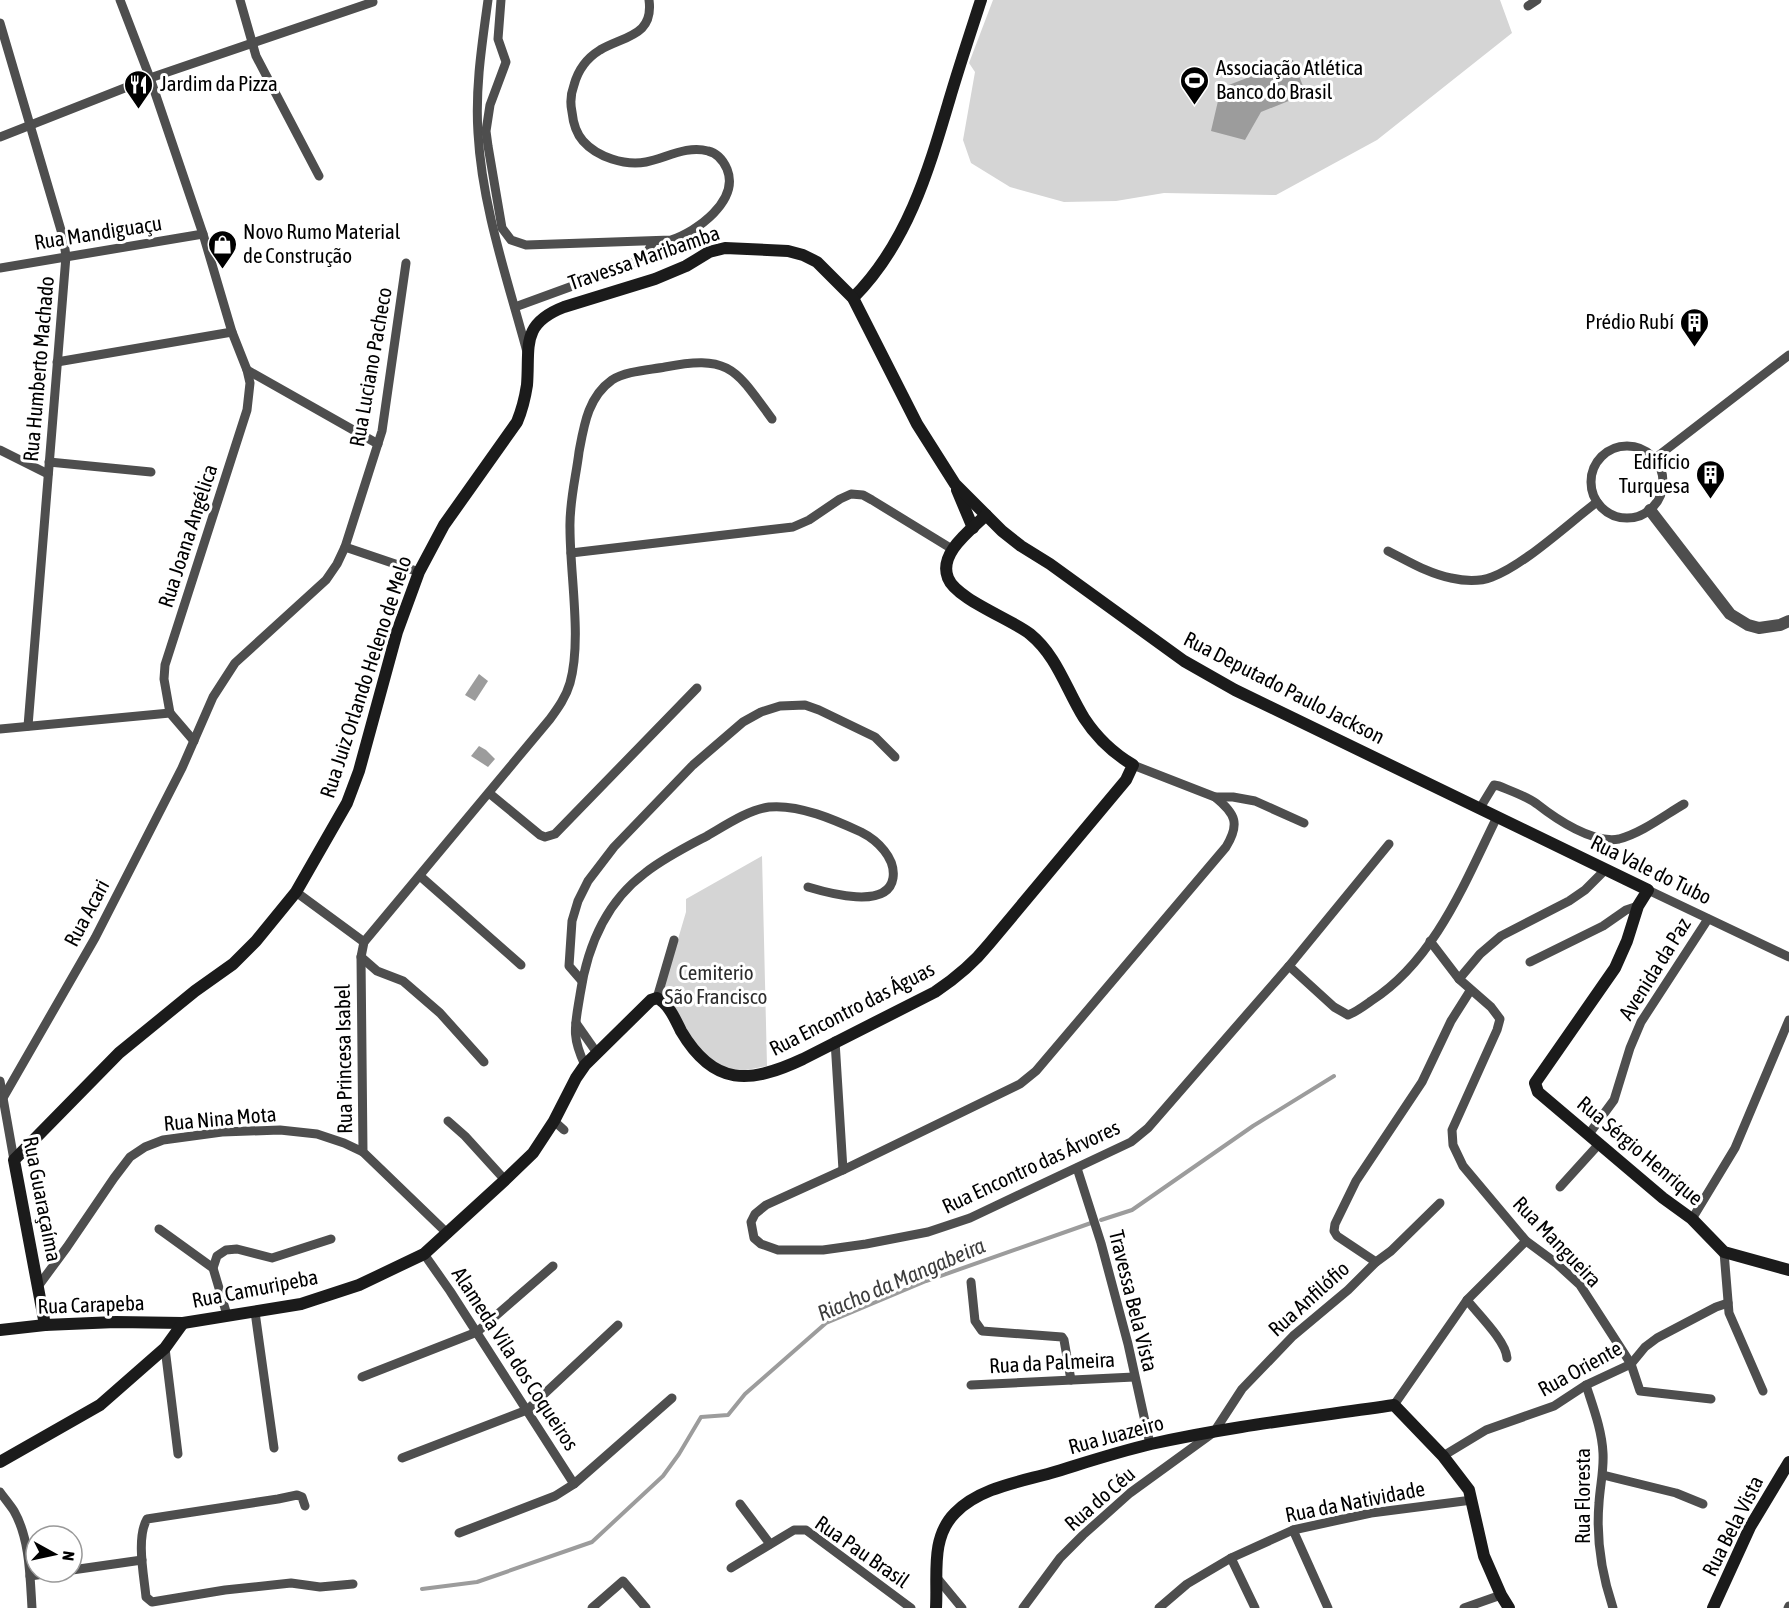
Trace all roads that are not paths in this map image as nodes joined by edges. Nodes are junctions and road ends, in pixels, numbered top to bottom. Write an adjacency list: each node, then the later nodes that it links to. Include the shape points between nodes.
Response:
1 (120, 0): 13 (street, Rua Joana Angélica)
2 (240, 0): 12 (street)
3 (488, 0): 23 (street, Rua Juiz Orlando Heleno de Melo, via 478,68 478,134 487,197)
4 (501, 0): 18 (street, via 498,39 506,62 490,105 486,131 498,212 506,235 526,245)
5 (649, 0): 18 (street, via 650,13 639,31 600,50 577,73 571,109 583,140 612,159 644,163 696,149 717,155 724,163 729,184 719,207 687,235)
6 (981, 0): 22 (main road, via 914,208 876,272)
7 (1537, 0): 9 (street)
8 (373, 2): 12 (street)
9 (1528, 6)
10 (0, 23): 11 (street, Rua Humberto Machado)
11 (2, 37): 14 (street, Rua Humberto Machado)
12 (252, 43): 13 (street); 16 (street)
13 (150, 78): 14 (street); 17 (street, Rua Joana Angélica)
14 (29, 126): 15 (street); 19 (street, Rua Humberto Machado)
15 (0, 137)
16 (319, 176)
17 (203, 234): 19 (street, Rua Mandiguaçu); 24 (street, Rua Joana Angélica)
18 (653, 242): 23 (street, via 647,253 630,265)
19 (66, 256): 21 (street, Rua Mandiguaçu); 27 (street, Rua Humberto Machado)
20 (406, 263): 30 (street, Rua Luciano Pacheco)
21 (0, 268)
22 (853, 298): 25 (main road, Travessa Maribamba, via 817,262 803,255 725,248 656,279 553,311 535,327); 36 (main road, Rua Deputado Paulo Jackson, via 917,424)
23 (515, 307): 25 (street, Rua Juiz Orlando Heleno de Melo)
24 (232, 332): 27 (street); 28 (street, Rua Joana Angélica)
25 (526, 352): 45 (main road, Rua Juiz Orlando Heleno de Melo, via 524,404 517,422 444,525)
26 (1789, 355): 32 (street)
27 (57, 362): 33 (street, Rua Humberto Machado)
28 (247, 370): 30 (street); 48 (street, Rua Joana Angélica, via 247,410 165,665)
29 (772, 419): 44 (street, Rua Princesa Isabel, via 738,375 710,362 692,362 614,379 592,401 585,419 570,515)
30 (378, 444): 41 (street, Rua Luciano Pacheco)
31 (0, 450): 35 (street)
32 (1654, 459): 37 (street, via 1634,446 1610,450 1594,467 1592,491); 38 (street, via 1660,467 1663,485)
33 (49, 462): 34 (street); 35 (street, Rua Humberto Machado)
34 (151, 472)
35 (48, 474): 49 (street, Rua Humberto Machado)
36 (955, 483): 39 (main road, Rua Deputado Paulo Jackson); 40 (main road, Rua Deputado Paulo Jackson)
37 (1597, 502): 38 (street, via 1605,511 1627,518); 43 (street, via 1530,554 1491,578 1448,578)
38 (1650, 510): 46 (street, via 1730,614 1759,628)
39 (986, 515): 40 (main road); 57 (main road, Rua Deputado Paulo Jackson, via 1021,546 1200,671)
40 (973, 528): 42 (main road)
41 (345, 547): 45 (street); 51 (street, Rua Luciano Pacheco, via 326,580 235,663 213,698)
42 (952, 549): 44 (street, via 863,495 851,494 793,527); 53 (main road, via 946,569 954,586 1030,634 1057,665 1095,733)
43 (1388, 551)
44 (571, 554): 54 (street, Rua Princesa Isabel, via 575,646 570,684 561,704)
45 (419, 572): 65 (main road, Rua Juiz Orlando Heleno de Melo, via 397,632 347,803)
46 (1789, 621)
47 (697, 688): 54 (street, via 555,834 540,835)
48 (170, 713): 49 (street); 51 (street)
49 (28, 726): 50 (street)
50 (0, 729)
51 (194, 741): 87 (street, Rua Acari, via 95,938)
52 (895, 757): 77 (street, via 875,737 805,705 780,706 742,722 693,765 614,847 588,881 578,901 569,942 569,966)
53 (1133, 765): 55 (street); 82 (main road, Rua Encontro das Águas, via 1126,780 971,965 934,992)
54 (489, 793): 62 (street, Rua Princesa Isabel)
55 (1215, 797): 59 (street, via 1255,801); 96 (street, Rua Encontro das Árvores, via 1234,819 1226,847 1036,1071 1020,1084)
56 (1684, 804): 57 (street, via 1619,839 1589,835 1499,786 1490,789)
57 (1480, 808): 58 (main road, Rua Deputado Paulo Jackson)
58 (1497, 817): 61 (main road, Rua Vale do Tubo); 69 (street, via 1451,909)
59 (1304, 823)
60 (1389, 844): 75 (street, Rua Encontro das Árvores)
61 (1605, 870): 64 (main road, Rua Vale do Tubo); 76 (street, via 1569,901 1501,936)
62 (420, 876): 70 (street, Rua Princesa Isabel); 74 (street)
63 (808, 887): 77 (street, via 833,895 874,896 890,887 893,871 876,842 845,825 785,808 758,810 663,860 628,888 604,920)
64 (1648, 890): 66 (main road); 67 (street, Rua Vale do Tubo)
65 (296, 892): 70 (street); 94 (main road, Rua Juiz Orlando Heleno de Melo, via 233,964 119,1053)
66 (1638, 906): 73 (street); 91 (main road, Rua Sérgio Henrique, via 1615,968 1534,1086)
67 (1708, 919): 72 (street, Rua Vale do Tubo); 91 (street, Avenida da Paz, via 1641,1022 1614,1100)
68 (674, 940): 79 (street)
69 (1430, 941): 75 (street, via 1404,976 1348,1015); 76 (street, Rua Mangueira)
70 (364, 942): 71 (street, Rua Princesa Isabel)
71 (361, 957): 84 (street, Rua Princesa Isabel, via 377,971 403,981 440,1013); 93 (street, Rua Princesa Isabel)
72 (1789, 957)
73 (1530, 962)
74 (521, 965)
75 (1289, 966): 95 (street, Rua Encontro das Árvores, via 1141,1135)
76 (1458, 979): 78 (street, Rua Mangueira)
77 (582, 981): 81 (street)
78 (1470, 991): 104 (street, Rua Mangueira, via 1491,1007 1500,1023 1452,1130 1454,1145 1463,1166); 107 (street, via 1422,1082 1356,1181 1335,1224 1337,1236)
79 (657, 998): 82 (main road, Rua Encontro das Águas, via 666,1004 699,1056 724,1073 739,1077 754,1077 788,1066); 83 (main road, Rua Camuripeba, via 645,1004)
80 (1789, 1020): 100 (street, via 1735,1148)
81 (576, 1023): 83 (street); 85 (street, via 576,1046)
82 (835, 1041): 96 (street)
83 (597, 1053): 85 (main road, Rua Camuripeba)
84 (484, 1062)
85 (585, 1065): 89 (main road, Rua Camuripeba)
86 (0, 1081): 87 (street, Rua Guaraçaíma)
87 (3, 1098): 94 (street, Rua Guaraçaíma)
88 (448, 1121): 97 (street)
89 (554, 1121): 90 (street); 97 (main road, Rua Camuripeba, via 533,1153)
90 (564, 1130)
91 (1589, 1134): 92 (main road, Rua Sérgio Henrique)
92 (1599, 1144): 98 (street); 100 (main road, Rua Sérgio Henrique)
93 (363, 1152): 102 (street, Rua Princesa Isabel); 112 (street, Rua Nina Mota, via 317,1134 280,1130 222,1132 163,1140 145,1147 130,1157)
94 (14, 1160): 112 (main road, Rua Guaraçaíma)
95 (1077, 1168): 96 (street, Rua Encontro das Árvores, via 970,1218 928,1232 823,1250 778,1250 754,1238 751,1222 766,1205); 126 (street, Travessa Bela Vista, via 1101,1243)
96 (843, 1170)
97 (506, 1180): 102 (main road, Rua Camuripeba)
98 (1560, 1187)
99 (1440, 1203): 107 (street, Rua Anfilófio)
100 (1692, 1219): 105 (main road, Rua Sérgio Henrique)
101 (159, 1229): 109 (street)
102 (448, 1234): 106 (main road, Rua Camuripeba)
103 (331, 1239): 109 (street, via 272,1258 226,1250 217,1256)
104 (1526, 1241): 113 (street); 124 (street, Rua Mangueira, via 1580,1285)
105 (1724, 1252): 110 (main road); 114 (street)
106 (424, 1254): 115 (main road, Rua Camuripeba, via 359,1285 302,1304); 121 (street, Alameda Vila dos Coqueiros)
107 (1376, 1262): 131 (street, Rua Anfilófio, via 1293,1336)
108 (553, 1266): 121 (street)
109 (213, 1268): 116 (street)
110 (1789, 1270)
111 (971, 1282): 128 (street, via 975,1321 982,1331 1062,1337)
112 (39, 1285): 118 (main road, Rua Guaraçaíma)
113 (1467, 1300): 123 (street, via 1495,1335); 135 (street)
114 (1728, 1303): 124 (street, Rua Oriente, via 1657,1338); 132 (street, via 1732,1323)
115 (255, 1312): 116 (main road, Rua Camuripeba); 139 (street)
116 (227, 1314): 117 (main road, Rua Camuripeba)
117 (183, 1323): 118 (main road, Rua Carapeba); 122 (main road, Rua Camuripeba)
118 (45, 1325): 120 (main road, Rua Carapeba)
119 (618, 1325): 136 (street)
120 (0, 1330)
121 (477, 1332): 125 (street); 136 (street, Alameda Vila dos Coqueiros)
122 (165, 1348): 140 (street); 143 (main road, Rua Camuripeba, via 100,1405)
123 (1507, 1358)
124 (1631, 1364): 130 (street, Rua Oriente); 134 (street, Rua Mangueira, via 1640,1391)
125 (362, 1377)
126 (1134, 1377): 128 (street, Rua da Palmeira); 138 (street, Travessa Bela Vista)
127 (1236, 1379): 131 (street)
128 (1071, 1380): 129 (street, Rua da Palmeira)
129 (971, 1385)
130 (1586, 1385): 141 (street, Rua Oriente, via 1554,1406 1486,1430); 145 (street, Rua Floresta, via 1599,1429)
131 (1242, 1389): 137 (street, Rua Anfilófio)
132 (1763, 1391)
133 (672, 1398): 146 (street)
134 (1711, 1399)
135 (1394, 1405): 137 (main road, Rua Juazeiro); 141 (main road)
136 (526, 1410): 142 (street); 146 (street, Alameda Vila dos Coqueiros)
137 (1214, 1432): 138 (main road, Rua Juazeiro); 170 (street, Rua do Céu, via 1130,1493 1083,1535 1060,1558)
138 (1150, 1444): 160 (main road, Rua Juazeiro, via 972,1499 954,1513 943,1530 936,1559)
139 (274, 1448)
140 (178, 1454)
141 (1443, 1456): 148 (main road, via 1462,1479)
142 (402, 1458)
143 (0, 1462)
144 (1789, 1462): 177 (main road, Rua Bela Vista, via 1750,1527)
145 (1603, 1474): 150 (street); 176 (street, Rua Floresta, via 1598,1525)
146 (574, 1484): 153 (street, via 555,1496)
147 (0, 1492): 154 (street, via 14,1511)
148 (1472, 1500): 152 (street, Rua da Natividade, via 1371,1513); 163 (main road, via 1484,1556)
149 (740, 1504): 155 (street)
150 (1703, 1504)
151 (305, 1506): 157 (street, via 300,1495 152,1517 143,1528)
152 (1293, 1530): 156 (street, Rua da Natividade); 173 (street)
153 (459, 1533)
154 (24, 1540)
155 (770, 1544): 159 (street, Rua Pau Brasil); 167 (street, Rua Pau Brasil, via 794,1530 806,1530)
156 (1231, 1558): 171 (street, Rua da Natividade, via 1187,1584); 172 (street)
157 (142, 1560): 158 (street); 162 (street, via 146,1597 152,1602 291,1583 320,1587)
158 (84, 1568)
159 (730, 1568)
160 (938, 1580): 168 (main road, Rua Juazeiro); 169 (street)
161 (30, 1584): 164 (street)
162 (353, 1584)
163 (1501, 1595): 174 (street); 175 (main road)
164 (32, 1608)
165 (592, 1608): 166 (street, via 623,1581)
166 (646, 1608)
167 (911, 1608)
168 (936, 1608)
169 (963, 1608)
170 (1023, 1608)
171 (1158, 1608)
172 (1255, 1608)
173 (1328, 1608)
174 (1464, 1608)
175 (1509, 1608)
176 (1613, 1608)
177 (1713, 1608)

